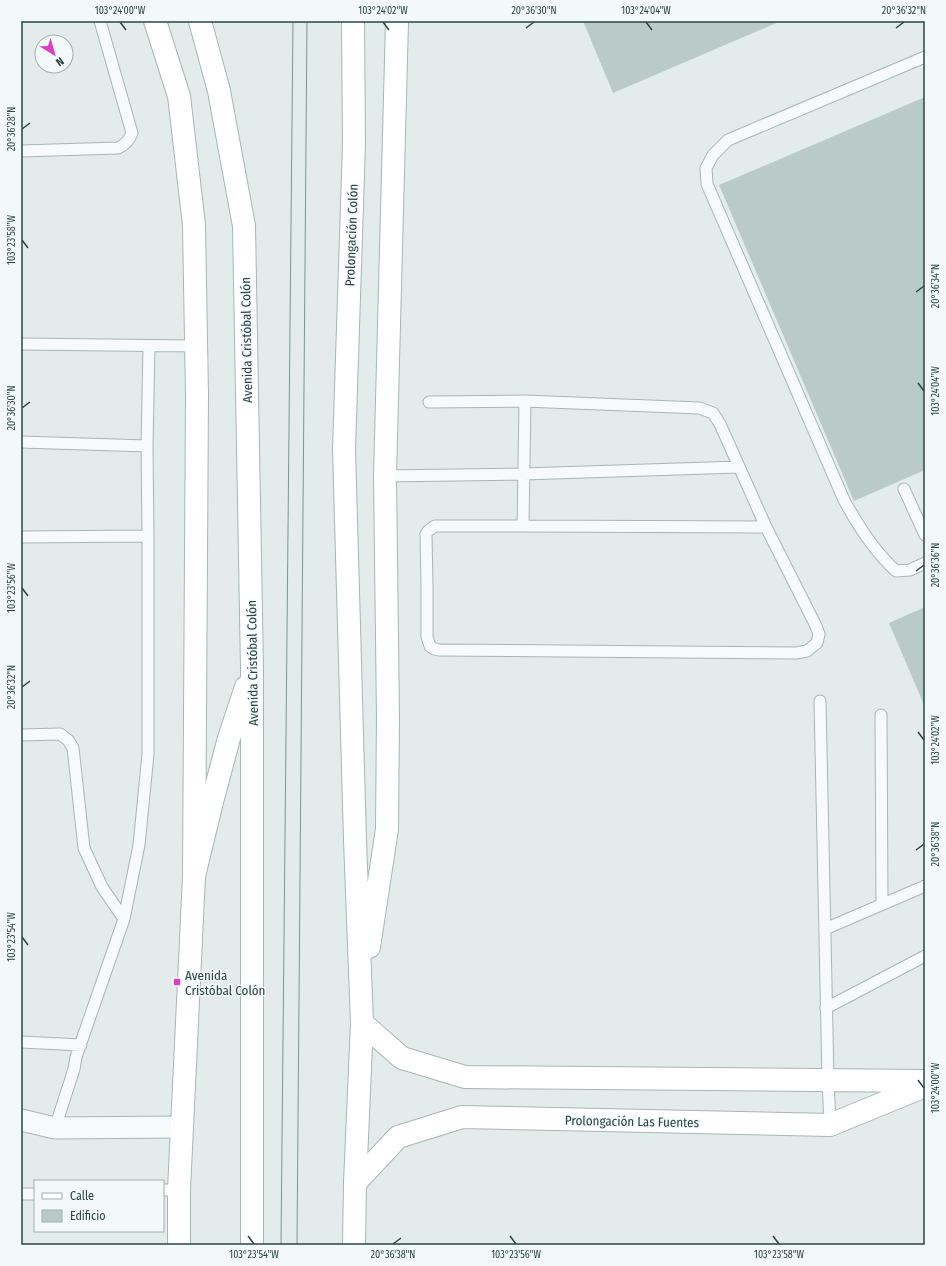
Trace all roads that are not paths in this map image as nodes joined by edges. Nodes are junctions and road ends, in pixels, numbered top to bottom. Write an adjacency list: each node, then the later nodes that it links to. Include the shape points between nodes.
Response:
1 (100, 21): 7 (lane, via 132,133 130,138 118,148)
2 (155, 21): 10 (main road, via 179,96 194,225)
3 (200, 21): 25 (main road, Avenida Cristóbal Colón, via 219,92 244,226)
4 (353, 21): 35 (main road, Prolongación Colón, via 354,144 344,449)
5 (397, 21): 17 (main road)
6 (925, 57): 24 (lane, via 728,140 713,155 706,168 707,184 854,518 896,571 910,570)
7 (21, 151)
8 (21, 344): 9 (lane)
9 (148, 346): 10 (lane); 14 (lane)
10 (196, 346): 29 (main road)
11 (525, 401): 12 (lane); 15 (lane, via 706,410 717,418); 16 (lane)
12 (429, 402)
13 (21, 442): 14 (lane)
14 (147, 446): 22 (lane)
15 (738, 467): 16 (lane); 20 (lane)
16 (524, 474): 17 (lane); 19 (lane)
17 (385, 476): 35 (main road, via 387,829)
18 (904, 489): 21 (lane)
19 (523, 526): 20 (lane); 20 (lane, via 435,526 428,531 427,637 434,649 796,653 807,651 817,643 818,630)
20 (766, 527)
21 (925, 535)
22 (148, 536): 23 (lane); 32 (lane, via 148,754 139,845)
23 (21, 537)
24 (925, 563)
25 (252, 669): 29 (main road, via 229,738); 52 (main road, Avenida Cristóbal Colón)
26 (820, 701): 33 (lane)
27 (881, 716): 31 (lane)
28 (21, 735): 32 (lane, via 60,734 68,740 72,748 84,848 102,887)
29 (194, 876): 45 (main road)
30 (925, 886): 31 (lane)
31 (882, 904): 33 (lane)
32 (124, 919): 39 (lane)
33 (825, 930): 36 (lane)
34 (925, 956): 36 (lane)
35 (362, 998): 37 (main road)
36 (826, 1008): 40 (lane)
37 (362, 1023): 40 (main road, via 402,1058 465,1077); 47 (main road)
38 (21, 1042): 39 (lane)
39 (80, 1045): 46 (lane)
40 (828, 1079): 41 (main road); 44 (lane)
41 (925, 1081)
42 (925, 1086): 44 (main road, Prolongación Las Fuentes)
43 (21, 1120): 46 (street)
44 (830, 1125): 47 (main road, Prolongación Las Fuentes, via 462,1117 398,1137)
45 (182, 1127): 46 (street); 48 (main road)
46 (55, 1128)
47 (355, 1184): 53 (main road)
48 (171, 1190): 51 (main road)
49 (21, 1194): 50 (lane)
50 (34, 1194)
51 (179, 1245)
52 (252, 1245)
53 (354, 1245)

